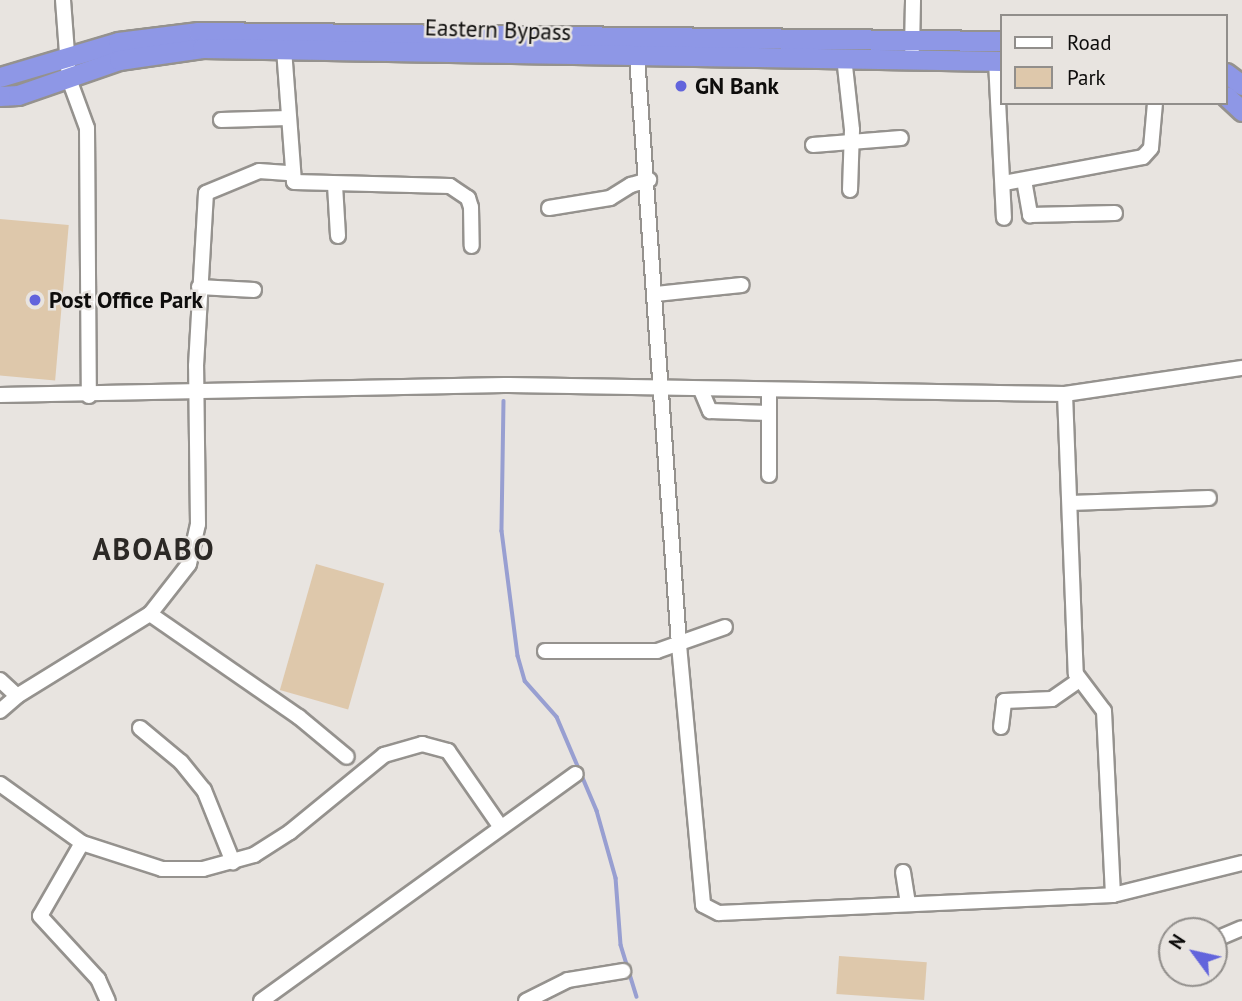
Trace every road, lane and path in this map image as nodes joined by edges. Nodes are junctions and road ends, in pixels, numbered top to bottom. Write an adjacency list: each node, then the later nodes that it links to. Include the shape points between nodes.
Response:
1 (62, 0): 8 (street)
2 (913, 0): 3 (street)
3 (912, 39): 4 (highway, Eastern Bypass); 8 (highway, Eastern Bypass, via 198,32 118,42); 9 (street)
4 (1000, 41)
5 (284, 49): 6 (highway, Eastern Bypass); 12 (highway, Eastern Bypass, via 156,52); 19 (street)
6 (637, 57): 7 (highway, Eastern Bypass); 25 (street)
7 (844, 57): 9 (highway, Eastern Bypass); 22 (street)
8 (66, 59): 11 (highway, Eastern Bypass); 12 (street)
9 (911, 61): 10 (highway, Eastern Bypass)
10 (999, 61): 13 (street)
11 (0, 77)
12 (69, 79): 14 (highway, Eastern Bypass); 46 (street, via 86,128)
13 (1000, 85)
14 (0, 96)
15 (1228, 98): 18 (highway)
16 (1001, 105): 27 (street)
17 (1155, 105): 26 (street, via 1151,148 1143,157)
18 (1242, 111)
19 (288, 118): 20 (street); 24 (street)
20 (221, 120)
21 (901, 138): 22 (street)
22 (852, 144): 23 (street); 29 (street)
23 (813, 145)
24 (291, 173): 28 (street, via 294,182 302,186); 36 (street, via 259,171 205,193)
25 (649, 180): 30 (street, via 631,184 610,198); 38 (street)
26 (1024, 180): 27 (street); 31 (street, via 1030,215)
27 (1004, 183): 32 (street)
28 (335, 185): 33 (street); 34 (street, via 450,186 468,198)
29 (849, 190)
30 (549, 208)
31 (1115, 213)
32 (1004, 218)
33 (338, 236)
34 (472, 246)
35 (742, 285): 38 (street)
36 (199, 287): 37 (street); 43 (street)
37 (254, 290)
38 (656, 294): 40 (street)
39 (1242, 368): 44 (street)
40 (663, 389): 41 (street); 43 (street, via 408,385); 53 (street)
41 (701, 390): 42 (street); 47 (street, via 710,411)
42 (769, 391): 44 (street); 47 (street)
43 (195, 393): 46 (street); 51 (street, via 195,542 189,564)
44 (1065, 394): 50 (street)
45 (0, 395): 46 (street)
46 (89, 396)
47 (769, 413): 48 (street)
48 (769, 475)
49 (1209, 498): 50 (street)
50 (1070, 503): 56 (street, via 1072,629)
51 (150, 614): 57 (street); 61 (street, via 299,716)
52 (726, 627): 53 (street)
53 (679, 645): 54 (street, via 657,651); 70 (street, via 703,905 719,913)
54 (545, 651)
55 (0, 680): 57 (street)
56 (1079, 681): 59 (street, via 1052,699 1004,701); 69 (street, via 1104,711)
57 (17, 696): 58 (street)
58 (0, 711)
59 (1002, 727)
60 (140, 728): 66 (street, via 181,762 204,790)
61 (347, 757)
62 (576, 774): 64 (street)
63 (0, 784): 65 (street)
64 (500, 826): 66 (street, via 448,751 422,744 384,755 290,832 254,855); 73 (street)
65 (82, 844): 66 (street, via 162,869 202,869); 72 (street, via 40,916 98,979)
66 (233, 862)
67 (1242, 863): 69 (street)
68 (903, 872): 70 (street)
69 (1114, 895): 70 (street)
70 (908, 903)
71 (624, 971): 74 (street, via 568,981)
72 (108, 1001)
73 (261, 1001)
74 (526, 1001)

